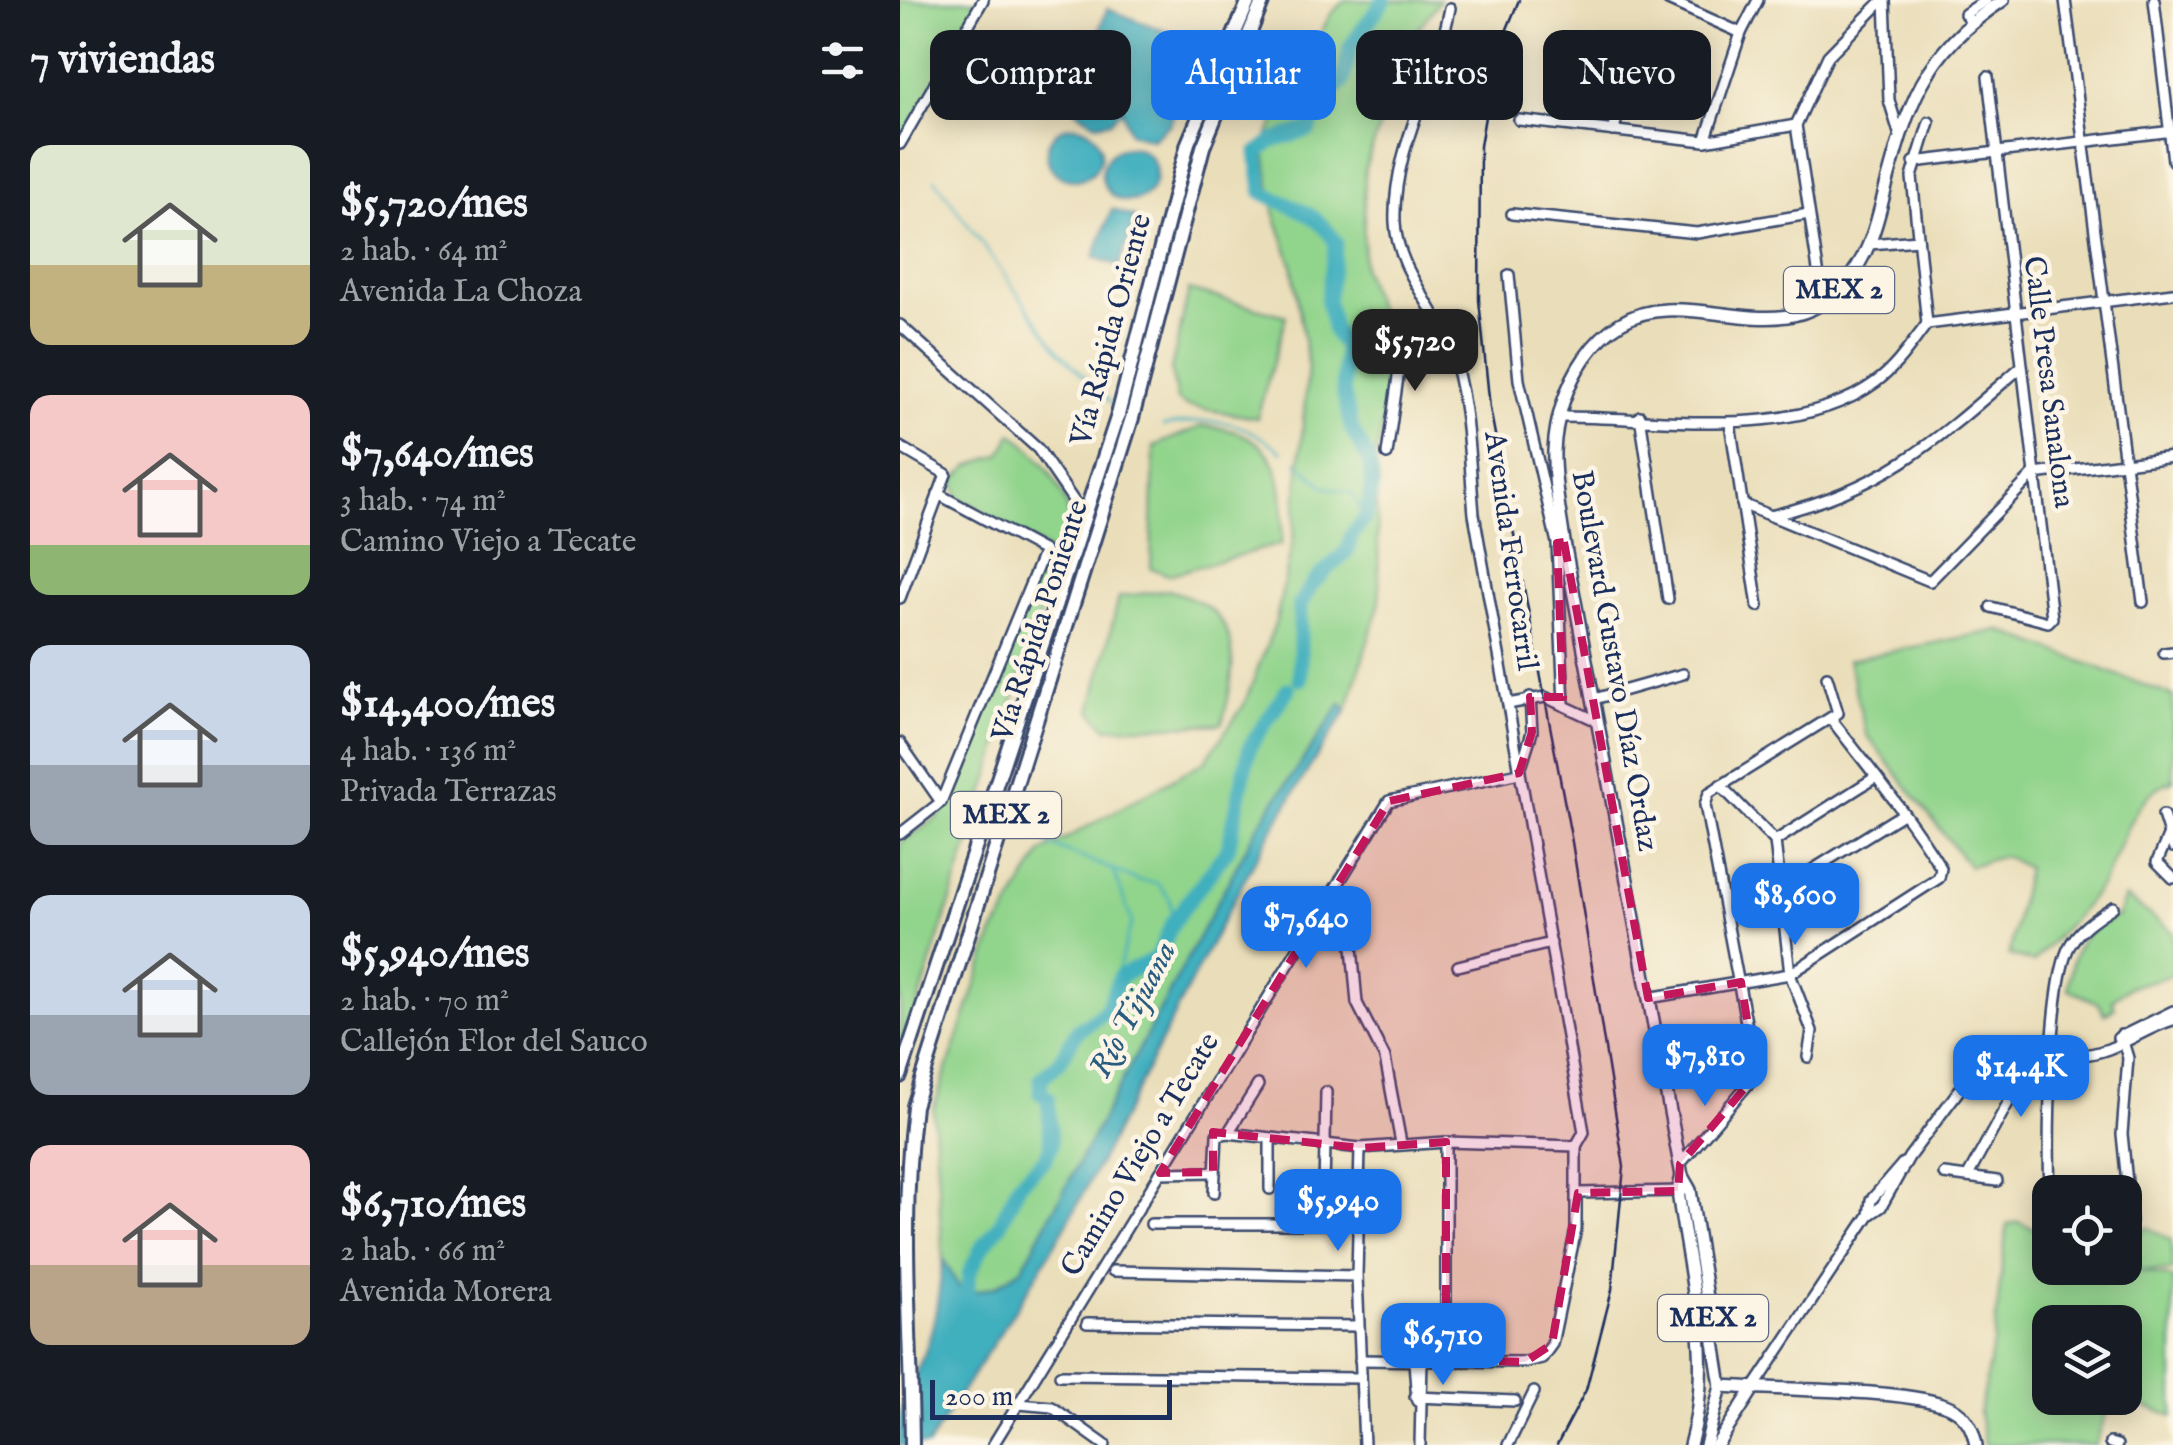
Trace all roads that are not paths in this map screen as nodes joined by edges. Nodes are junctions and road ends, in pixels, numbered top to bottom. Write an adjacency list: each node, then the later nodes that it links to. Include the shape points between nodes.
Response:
1 (982, 0): 26 (street)
2 (1248, 0): 53 (highway, Vía Rápida Oriente / MEX 2, via 1188,142 1118,415)
3 (1263, 0): 137 (highway, Vía Rápida Poniente / MEX 2, via 1204,148 1132,418 914,1106 904,1179)
4 (1668, 0): 15 (street)
5 (1758, 0): 15 (street)
6 (1884, 0): 20 (street, via 1828,56); 23 (street, via 1889,100)
7 (1986, 0): 12 (street, via 1965,14)
8 (2003, 0): 12 (main road, Boulevard Gustavo Díaz Ordaz / MEX 2)
9 (2065, 0): 25 (street)
10 (2154, 0): 14 (street)
11 (1450, 8): 41 (street, Avenida Ferrocarril, via 1404,156 1395,210 1403,260)
12 (1971, 22): 23 (main road, Boulevard Gustavo Díaz Ordaz / MEX 2, via 1933,61)
13 (2173, 28): 14 (street)
14 (2157, 30): 22 (street)
15 (1740, 34): 24 (street)
16 (1988, 77): 27 (street, Calle Presa Sanalona)
17 (1519, 120): 21 (street)
18 (1616, 120): 21 (street)
19 (1929, 122): 29 (street)
20 (1796, 125): 24 (street); 31 (street)
21 (1612, 131): 24 (street)
22 (2171, 131): 25 (street); 28 (street)
23 (1899, 133): 33 (main road, Boulevard Gustavo Díaz Ordaz / MEX 2)
24 (1704, 141)
25 (2084, 142): 27 (street); 36 (street)
26 (900, 144)
27 (1994, 152): 29 (street); 38 (street, Calle Presa Sanalona)
28 (2173, 161)
29 (1914, 162): 32 (street)
30 (1512, 214): 31 (street, via 1697,233)
31 (1809, 214): 37 (street)
32 (1918, 240): 33 (street); 39 (street)
33 (1870, 244): 37 (main road, Boulevard Gustavo Díaz Ordaz / MEX 2, via 1850,278)
34 (1509, 274): 55 (street, via 1519,380)
35 (2173, 293): 36 (street)
36 (2104, 302): 38 (street); 49 (street)
37 (1823, 303): 44 (main road, Boulevard Gustavo Díaz Ordaz / MEX 2, via 1769,320 1670,309 1625,320 1586,357)
38 (2014, 313): 39 (street); 42 (street, Calle Presa Sanalona)
39 (1927, 324): 45 (street, via 1879,380 1845,402 1792,417)
40 (900, 325): 53 (street, via 1038,449)
41 (1449, 346): 47 (street, via 1418,328 1404,335); 65 (street, Avenida Ferrocarril)
42 (2021, 367): 50 (street, Calle Presa Sanalona); 54 (street, via 1951,430 1891,472)
43 (1640, 416): 44 (street); 45 (street); 57 (street)
44 (1559, 417): 55 (main road, Boulevard Gustavo Díaz Ordaz / MEX 2, via 1554,472)
45 (1730, 423): 52 (street)
46 (900, 446): 51 (street, via 946,474)
47 (1387, 454)
48 (2173, 457): 49 (street)
49 (2125, 463): 50 (street); 58 (street)
50 (2034, 474): 54 (street, via 1930,580); 60 (street, Calle Presa Sanalona, via 2052,618)
51 (938, 494): 56 (street); 73 (street, via 1044,551)
52 (1742, 504): 54 (street); 59 (street)
53 (1084, 516): 95 (highway, Vía Rápida Oriente / MEX 2)
54 (1772, 516)
55 (1560, 542): 64 (main road, Boulevard Gustavo Díaz Ordaz / MEX 2); 66 (street)
56 (902, 590)
57 (1668, 600)
58 (2143, 602)
59 (1758, 606)
60 (1991, 607)
61 (1683, 674): 64 (street)
62 (1827, 677): 67 (street, via 1839,707)
63 (1530, 698): 65 (street, Avenida Ferrocarril); 66 (street, Avenida Ferrocarril); 70 (street, via 1532,732)
64 (1594, 699): 68 (main road, Boulevard Gustavo Díaz Ordaz / MEX 2)
65 (1508, 704): 70 (street, Avenida Ferrocarril)
66 (1564, 704): 68 (street, Avenida Ferrocarril)
67 (1832, 719): 71 (street); 72 (street)
68 (1597, 721): 88 (main road, Boulevard Gustavo Díaz Ordaz / MEX 2)
69 (900, 743): 73 (street)
70 (1519, 773): 83 (street, Avenida Ferrocarril); 107 (street, Camino Viejo a Tecate, via 1389,801)
71 (1876, 777): 74 (street); 78 (street)
72 (1720, 785): 78 (street); 87 (street, via 1708,793 1706,805)
73 (941, 802): 76 (street)
74 (1901, 815): 81 (street); 86 (street, via 1941,868 1939,878)
75 (2163, 815): 77 (street)
76 (900, 834)
77 (2169, 834): 79 (street); 80 (street, via 2157,862)
78 (1774, 842): 81 (street)
79 (2173, 847)
80 (2173, 878)
81 (1783, 888): 86 (street)
82 (2112, 908): 93 (street, via 2069,948)
83 (1551, 943): 85 (street); 103 (street, Avenida Ferrocarril, via 1584,1132)
84 (1352, 947): 101 (street, via 1357,1004 1386,1058)
85 (1458, 966)
86 (1790, 974): 87 (street); 94 (street, via 1812,1031)
87 (1741, 982): 88 (street); 105 (street, via 1756,1075)
88 (1648, 998): 105 (main road, Boulevard Gustavo Díaz Ordaz / MEX 2)
89 (2173, 1012): 91 (street)
90 (2173, 1020): 91 (street)
91 (2123, 1040): 93 (street, via 2088,1055); 111 (street)
92 (2011, 1050): 93 (street); 109 (street, via 2008,1104); 131 (street, via 1993,1052 1975,1066 1871,1200 1869,1214 1812,1306)
93 (2052, 1054): 110 (street)
94 (1808, 1058)
95 (900, 1076)
96 (1258, 1085): 98 (street)
97 (1326, 1092): 102 (street)
98 (1228, 1134): 99 (street); 106 (street, via 1217,1135)
99 (1270, 1138): 102 (street); 113 (street)
100 (1446, 1142): 101 (street); 103 (street); 126 (street)
101 (1401, 1143): 104 (street)
102 (1324, 1144): 104 (street); 114 (street)
103 (1576, 1146): 117 (street, Avenida Ferrocarril)
104 (1360, 1148): 119 (street)
105 (1681, 1170): 115 (main road, Boulevard Gustavo Díaz Ordaz / MEX 2)
106 (1213, 1172): 107 (street); 116 (street)
107 (1160, 1173): 135 (street, Camino Viejo a Tecate)
108 (1944, 1174): 109 (street)
109 (1969, 1174): 112 (street)
110 (2050, 1175)
111 (2123, 1175)
112 (1997, 1181)
113 (1270, 1190)
114 (1324, 1190)
115 (1684, 1191): 117 (street); 124 (main road, Boulevard Gustavo Díaz Ordaz / MEX 2); 130 (main road, Boulevard Gustavo Díaz Ordaz / MEX 2)
116 (1214, 1192)
117 (1578, 1193): 126 (street, Avenida Ferrocarril, via 1552,1344 1542,1358)
118 (1152, 1224): 119 (street)
119 (1357, 1224): 121 (street)
120 (1113, 1271): 121 (street)
121 (1357, 1276): 123 (street)
122 (1086, 1323): 123 (street)
123 (1358, 1326): 125 (street)
124 (1700, 1326): 130 (main road); 136 (main road, Boulevard Gustavo Díaz Ordaz / MEX 2)
125 (1360, 1360): 127 (street); 129 (street)
126 (1446, 1360): 127 (street)
127 (1418, 1362): 133 (street)
128 (1060, 1375): 129 (street)
129 (1361, 1378): 140 (street)
130 (1721, 1386): 131 (main road); 136 (main road); 144 (main road, Boulevard Gustavo Díaz Ordaz / MEX 2)
131 (1752, 1388): 145 (main road); 146 (main road, via 1900,1397 1950,1407 1974,1431)
132 (1534, 1392): 142 (street)
133 (1419, 1397): 134 (street); 141 (street)
134 (1515, 1401)
135 (1019, 1404): 138 (street, Camino Viejo a Tecate); 139 (street, via 1052,1406)
136 (1700, 1408): 143 (main road, Boulevard Gustavo Díaz Ordaz / MEX 2)
137 (912, 1445)
138 (993, 1445)
139 (1105, 1445)
140 (1364, 1445)
141 (1420, 1445)
142 (1508, 1445)
143 (1690, 1445)
144 (1706, 1445)
145 (1718, 1445)
146 (1976, 1445)

